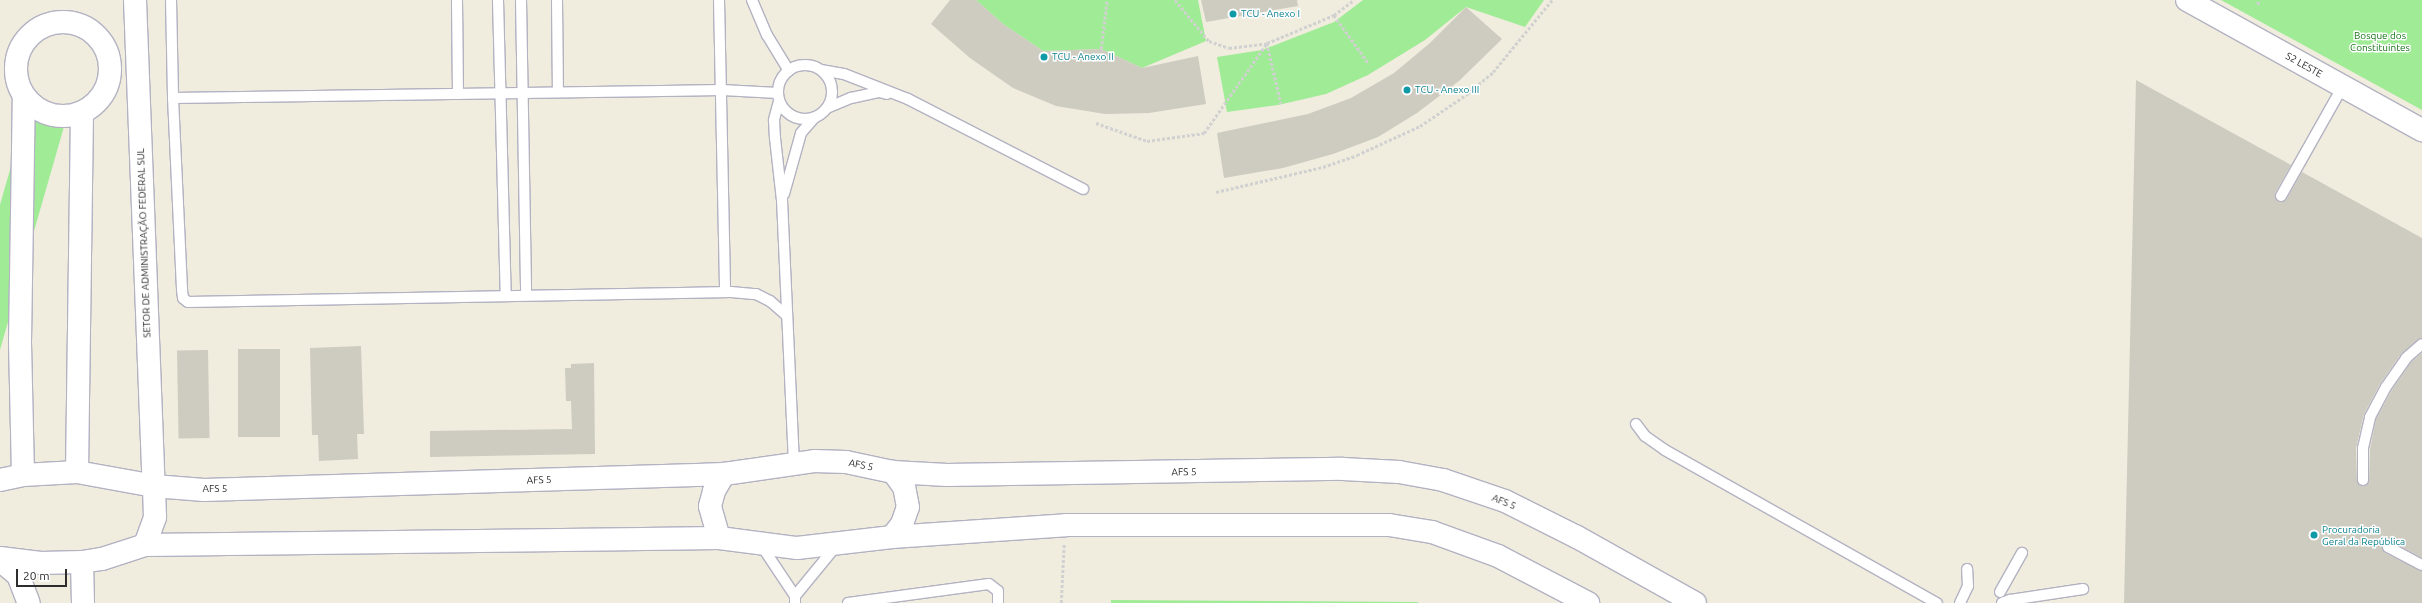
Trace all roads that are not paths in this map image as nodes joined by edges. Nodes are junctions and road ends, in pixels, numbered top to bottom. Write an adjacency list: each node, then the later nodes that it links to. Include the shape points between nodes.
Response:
1 (136, 0): 42 (main road, SETOR DE ADMINISTRAÇÃO FEDERAL SUL)
2 (171, 0): 20 (lane)
3 (457, 0): 18 (lane)
4 (498, 0): 16 (lane)
5 (521, 0): 17 (lane)
6 (557, 0): 15 (lane)
7 (719, 0): 14 (lane)
8 (752, 0): 11 (lane, via 767,35)
9 (2187, 0): 13 (main road, S2 LESTE)
10 (821, 70): 11 (lane, via 805,65); 21 (lane, via 844,74); 22 (lane, via 831,84)
11 (789, 71): 19 (lane, via 783,77)
12 (14, 85): 23 (main road, via 36,108 50,115); 23 (main road, via 18,54 34,31 47,24 62,21 83,26 101,39 108,52 111,66 110,80 104,94); 39 (main road)
13 (2343, 86): 25 (main road, S2 LESTE); 27 (lane)
14 (722, 90): 15 (lane); 19 (lane); 29 (lane)
15 (558, 92): 17 (lane)
16 (501, 93): 17 (lane); 18 (lane); 31 (lane)
17 (523, 93): 30 (lane)
18 (458, 94): 20 (lane)
19 (778, 97): 24 (lane, via 789,115 797,118); 28 (lane, via 774,120)
20 (173, 98): 31 (lane, via 182,290 183,298 188,302)
21 (908, 99): 22 (lane, via 879,92 851,98); 26 (lane)
22 (828, 108): 24 (lane)
23 (82, 113): 36 (main road)
24 (814, 118): 28 (lane, via 801,133)
25 (2422, 130)
26 (1083, 189)
27 (2281, 196)
28 (782, 200): 32 (lane)
29 (725, 292): 30 (lane); 32 (lane, via 756,294 770,301)
30 (526, 295): 31 (lane)
31 (506, 296)
32 (786, 315): 35 (lane)
33 (2422, 344): 41 (lane, via 2406,358 2370,417 2363,448)
34 (1636, 424): 63 (lane, via 1645,436 1665,450)
35 (794, 462): 37 (main road, AFS 5, via 846,462); 38 (main road, AFS 5)
36 (77, 472): 39 (main road, AFS 5); 42 (main road, AFS 5)
37 (893, 472): 43 (main road, via 904,487 908,507 902,524); 62 (main road, AFS 5, via 947,475 1343,469 1399,472 1443,480 1505,501 1577,537)
38 (724, 474): 42 (main road, AFS 5, via 204,490); 44 (main road, via 714,491 710,506)
39 (23, 475): 40 (main road, AFS 5)
40 (0, 480)
41 (2363, 480)
42 (154, 486): 46 (main road, SETOR DE ADMINISTRAÇÃO FEDERAL SUL, via 156,517)
43 (892, 537): 47 (main road); 61 (main road, via 1066,525 1389,525 1432,532 1498,556)
44 (719, 538): 45 (main road); 46 (main road)
45 (760, 544): 47 (main road, via 797,548); 56 (lane)
46 (145, 545): 51 (main road, via 102,559)
47 (836, 546): 56 (lane)
48 (2388, 547): 52 (lane)
49 (2022, 553): 55 (lane)
50 (0, 559): 51 (main road, via 41,563); 57 (main road, via 18,575)
51 (82, 562): 58 (main road)
52 (2422, 565)
53 (1967, 569): 64 (lane, via 1968,586)
54 (2083, 589): 65 (lane)
55 (2000, 592)
56 (795, 600)
57 (29, 603)
58 (83, 603)
59 (848, 603): 60 (lane, via 989,584 998,591)
60 (998, 603)
61 (1588, 603)
62 (1695, 603)
63 (1937, 603)
64 (1960, 603)
65 (2002, 603)

